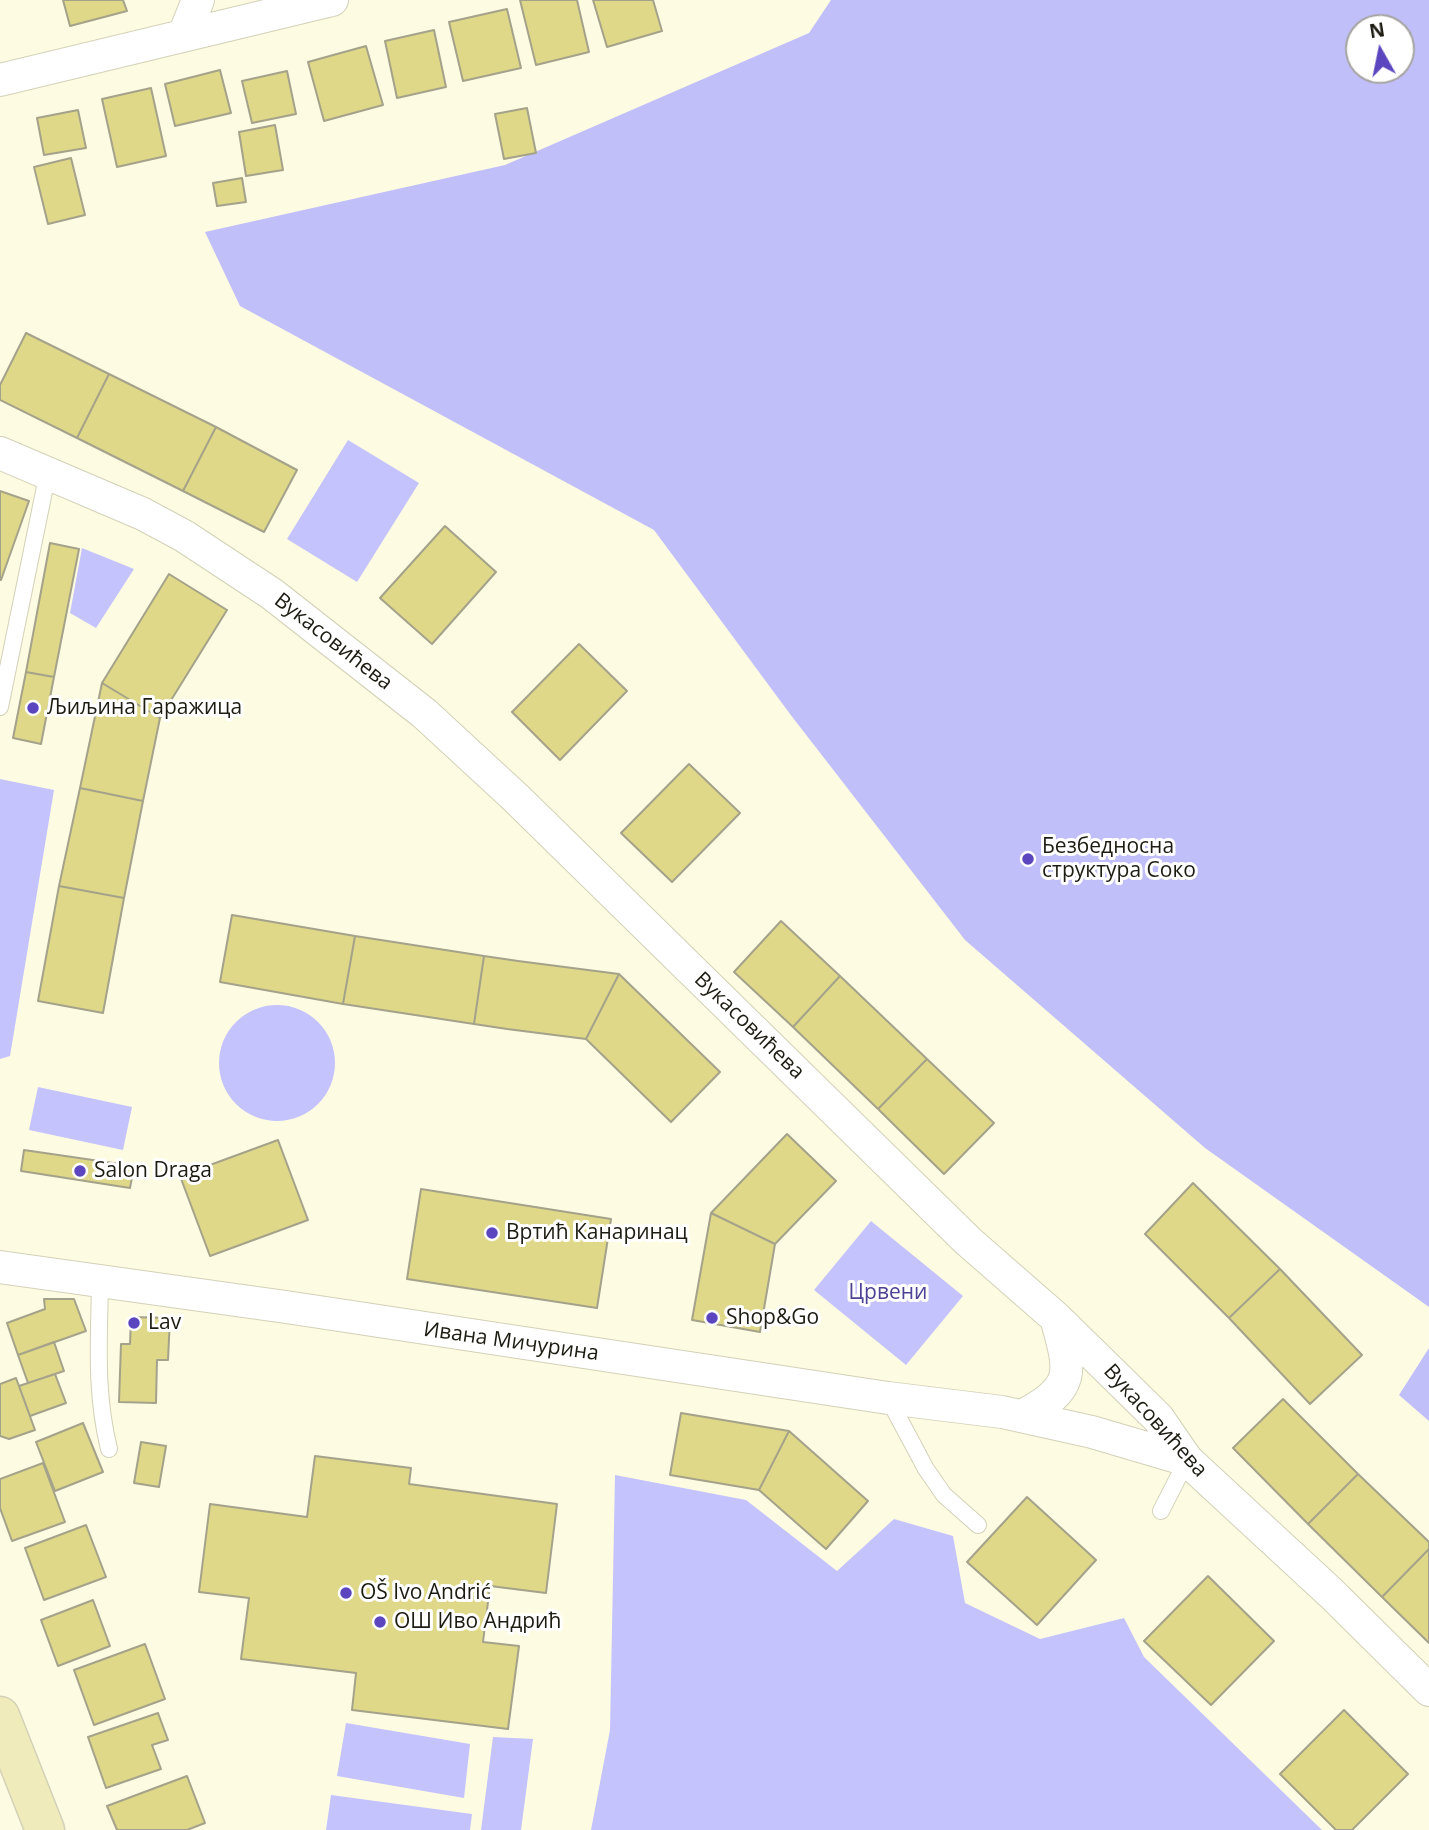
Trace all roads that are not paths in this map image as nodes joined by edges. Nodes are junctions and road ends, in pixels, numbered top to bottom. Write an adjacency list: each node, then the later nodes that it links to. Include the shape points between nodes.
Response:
1 (198, 0): 3 (street)
2 (332, 0): 3 (street)
3 (184, 35): 4 (street)
4 (0, 80)
5 (0, 453): 6 (street, Вукасовићева)
6 (48, 472): 7 (lane); 10 (street, Вукасовићева, via 184,536 272,594 425,714 968,1241)
7 (0, 707)
8 (0, 1268): 9 (street, Ивана Мичурина)
9 (100, 1283): 11 (street, Ивана Мичурина); 13 (lane, via 99,1401)
10 (1055, 1317): 12 (street, via 1068,1359 1066,1376 1047,1404); 14 (street, Вукасовићева, via 1158,1418)
11 (888, 1398): 12 (street, Ивана Мичурина); 16 (lane, via 938,1486)
12 (1022, 1416): 14 (street, Ивана Мичурина)
13 (109, 1449)
14 (1186, 1460): 15 (lane); 17 (street, Вукасовићева)
15 (1161, 1511)
16 (978, 1525)
17 (1429, 1690)
18 (0, 1716): 19 (main road)
19 (45, 1830)

